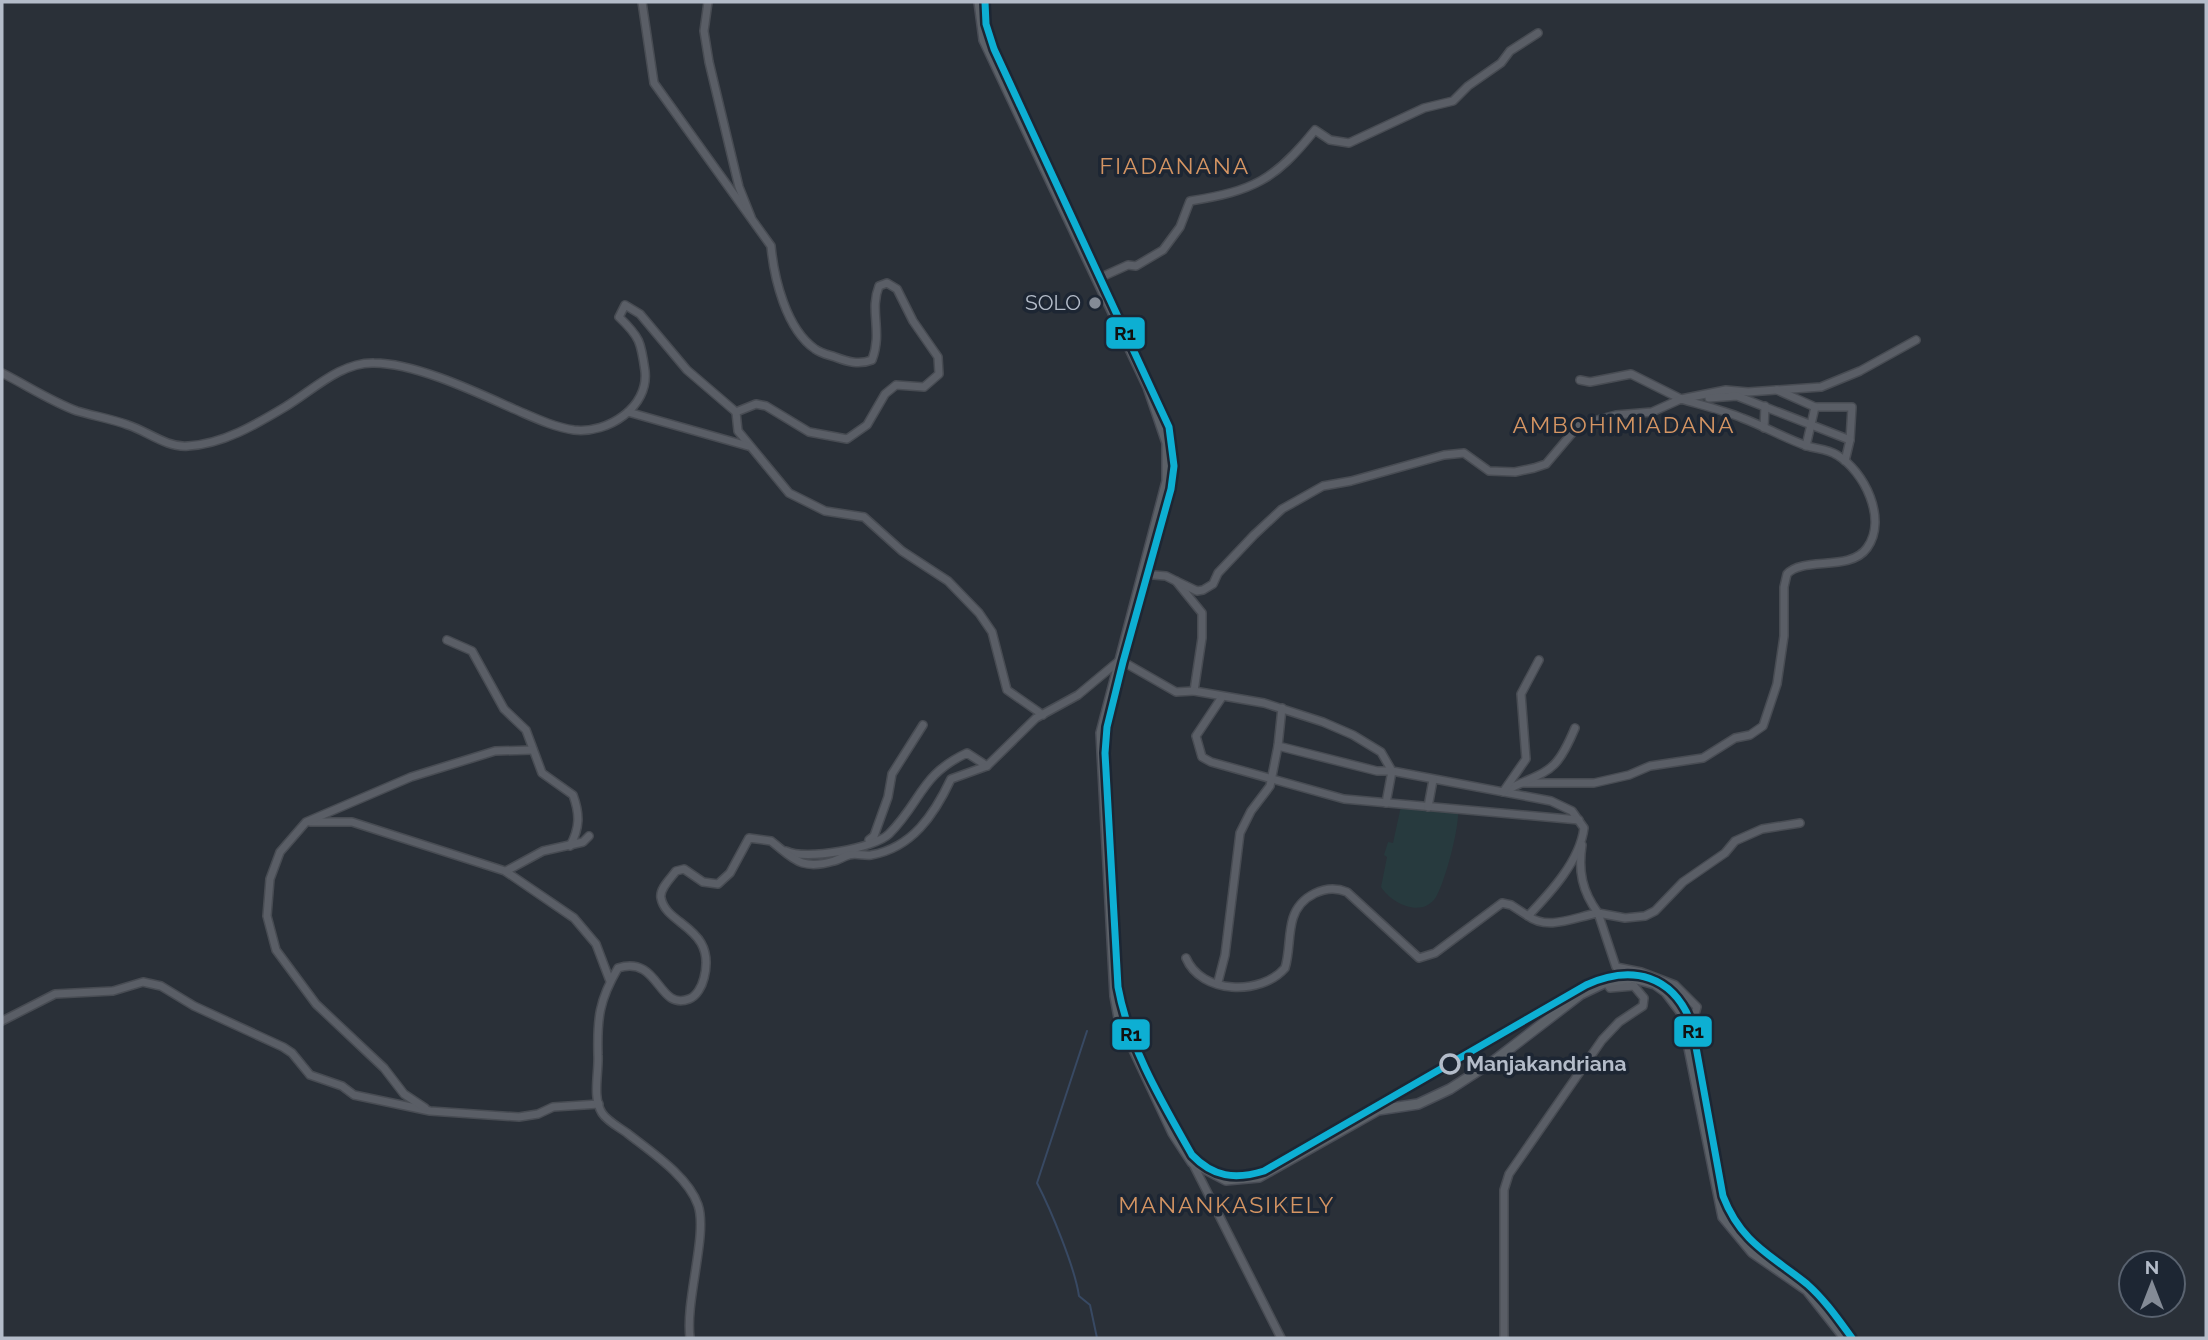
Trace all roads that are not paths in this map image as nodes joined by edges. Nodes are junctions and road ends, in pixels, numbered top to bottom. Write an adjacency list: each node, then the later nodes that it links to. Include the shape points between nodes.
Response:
1 (642, 2): 5 (street, via 654,83)
2 (708, 2): 5 (street, via 704,31 709,62 739,187)
3 (979, 2): 6 (main road, via 984,40)
4 (1538, 33): 6 (street, via 1510,51 1454,101 1424,108 1349,143 1330,140 1315,130 1279,171 1228,195 1190,201 1173,240 1149,260)
5 (753, 225): 16 (street, via 771,246 773,269 793,323 814,349 862,364 872,360 879,333 874,298 879,286 887,284 901,295 938,357 939,374 924,387 896,385 885,394 867,425 847,439 809,432 766,406 756,404)
6 (1097, 279): 23 (main road, via 1148,387 1167,443 1167,481)
7 (1916, 340): 10 (street, via 1860,372 1821,387)
8 (2, 373): 15 (street, via 75,410 185,447 218,441 243,430 325,380 366,363 446,381 575,430 597,427)
9 (1580, 380): 12 (street, via 1631,374)
10 (1776, 389): 11 (street, via 1727,390); 14 (street)
11 (1702, 396): 12 (street); 13 (street, via 1737,396)
12 (1681, 399): 18 (street); 24 (street, via 1652,412 1579,425 1546,464 1534,468 1489,471 1464,453 1322,486 1282,509 1213,584 1197,591)
13 (1765, 406): 17 (street); 18 (street)
14 (1815, 407): 17 (street); 19 (street, via 1852,407)
15 (628, 412): 16 (street, via 644,394 646,380 639,338 619,317 625,305 640,314 687,370); 20 (street)
16 (736, 412): 20 (street, via 738,431)
17 (1811, 426): 19 (street); 21 (street)
18 (1764, 428): 21 (street)
19 (1850, 440): 22 (street)
20 (748, 446): 31 (street, via 789,493 825,511 864,517 902,551 948,581 992,632 1007,690)
21 (1806, 446): 22 (street, via 1835,453)
22 (1845, 461): 40 (street, via 1855,469 1874,509 1869,545 1863,553 1842,562 1787,574 1777,684 1763,726 1703,758 1650,766 1594,783)
23 (1142, 574): 24 (street); 26 (main road)
24 (1176, 581): 28 (street, via 1202,613)
25 (447, 640): 35 (street, via 472,651 504,709 526,730)
26 (1121, 660): 28 (street, via 1176,692); 31 (street, via 1078,695); 63 (main road, via 1101,733 1115,996 1119,1018 1173,1133)
27 (1539, 660): 41 (street, via 1521,694 1527,759)
28 (1194, 691): 29 (street)
29 (1222, 697): 30 (street); 38 (street, via 1196,736 1202,757)
30 (1282, 708): 34 (street); 37 (street, via 1353,735 1381,752)
31 (1043, 715): 36 (street)
32 (923, 725): 49 (street, via 892,774 874,836)
33 (1575, 728): 40 (street, via 1552,768 1542,777)
34 (1278, 746): 37 (street); 38 (street)
35 (533, 750): 45 (street, via 495,751 423,773); 50 (street, via 542,774 573,795 578,832)
36 (987, 766): 49 (street, via 967,753 944,764 891,832); 51 (street, via 951,779 926,824 883,852 817,864 799,862 782,854)
37 (1392, 771): 39 (street); 42 (street)
38 (1272, 779): 42 (street, via 1344,799); 57 (street, via 1240,833 1224,968)
39 (1433, 780): 41 (street); 43 (street)
40 (1522, 783): 41 (street)
41 (1503, 792): 44 (street, via 1562,804)
42 (1387, 803): 43 (street)
43 (1428, 807): 44 (street)
44 (1580, 820): 48 (street)
45 (306, 822): 52 (street, via 352,821); 62 (street, via 280,852 270,879 267,916 276,950 316,1004 384,1068 404,1094)
46 (1800, 823): 53 (street, via 1762,829 1735,841 1645,916 1625,918)
47 (589, 836): 50 (street)
48 (1582, 841): 53 (street, via 1582,885); 54 (street)
49 (863, 845): 51 (street, via 826,856 792,854)
50 (570, 846): 52 (street, via 543,851)
51 (780, 848): 56 (street, via 771,841 749,838 730,873 718,884 703,882 684,869 676,871 661,893 665,907 702,944 707,967 702,986 691,998 667,996 652,974 631,964 618,968)
52 (505, 871): 56 (street, via 574,918 596,944)
53 (1598, 912): 54 (street, via 1562,923 1536,922); 60 (street, via 1616,967 1675,985 1697,1007)
54 (1528, 916): 57 (street, via 1502,903 1435,953 1419,958 1347,892 1337,888 1318,891 1298,906 1285,968 1277,978 1249,988)
55 (1186, 958): 57 (street, via 1199,977)
56 (610, 981): 61 (street, via 597,1017)
57 (1218, 982)
58 (1606, 982): 60 (main road, via 1633,978 1666,992 1682,1013); 63 (main road, via 1581,994 1450,1089 1418,1104 1378,1110 1259,1177 1226,1180); 66 (street, via 1610,988 1634,986 1644,998 1643,1006 1610,1031 1509,1174 1504,1190)
59 (2, 1021): 62 (street, via 55,994 113,991 143,982 161,986 283,1047 310,1075 354,1095)
60 (1689, 1035): 67 (main road, via 1723,1217 1752,1252 1807,1290)
61 (599, 1104): 62 (street, via 553,1107 519,1118); 64 (street, via 603,1115 667,1167 698,1203 702,1220 691,1286)
62 (430, 1111)
63 (1192, 1162): 65 (street)
64 (690, 1338)
65 (1281, 1338)
66 (1504, 1338)
67 (1845, 1338)

